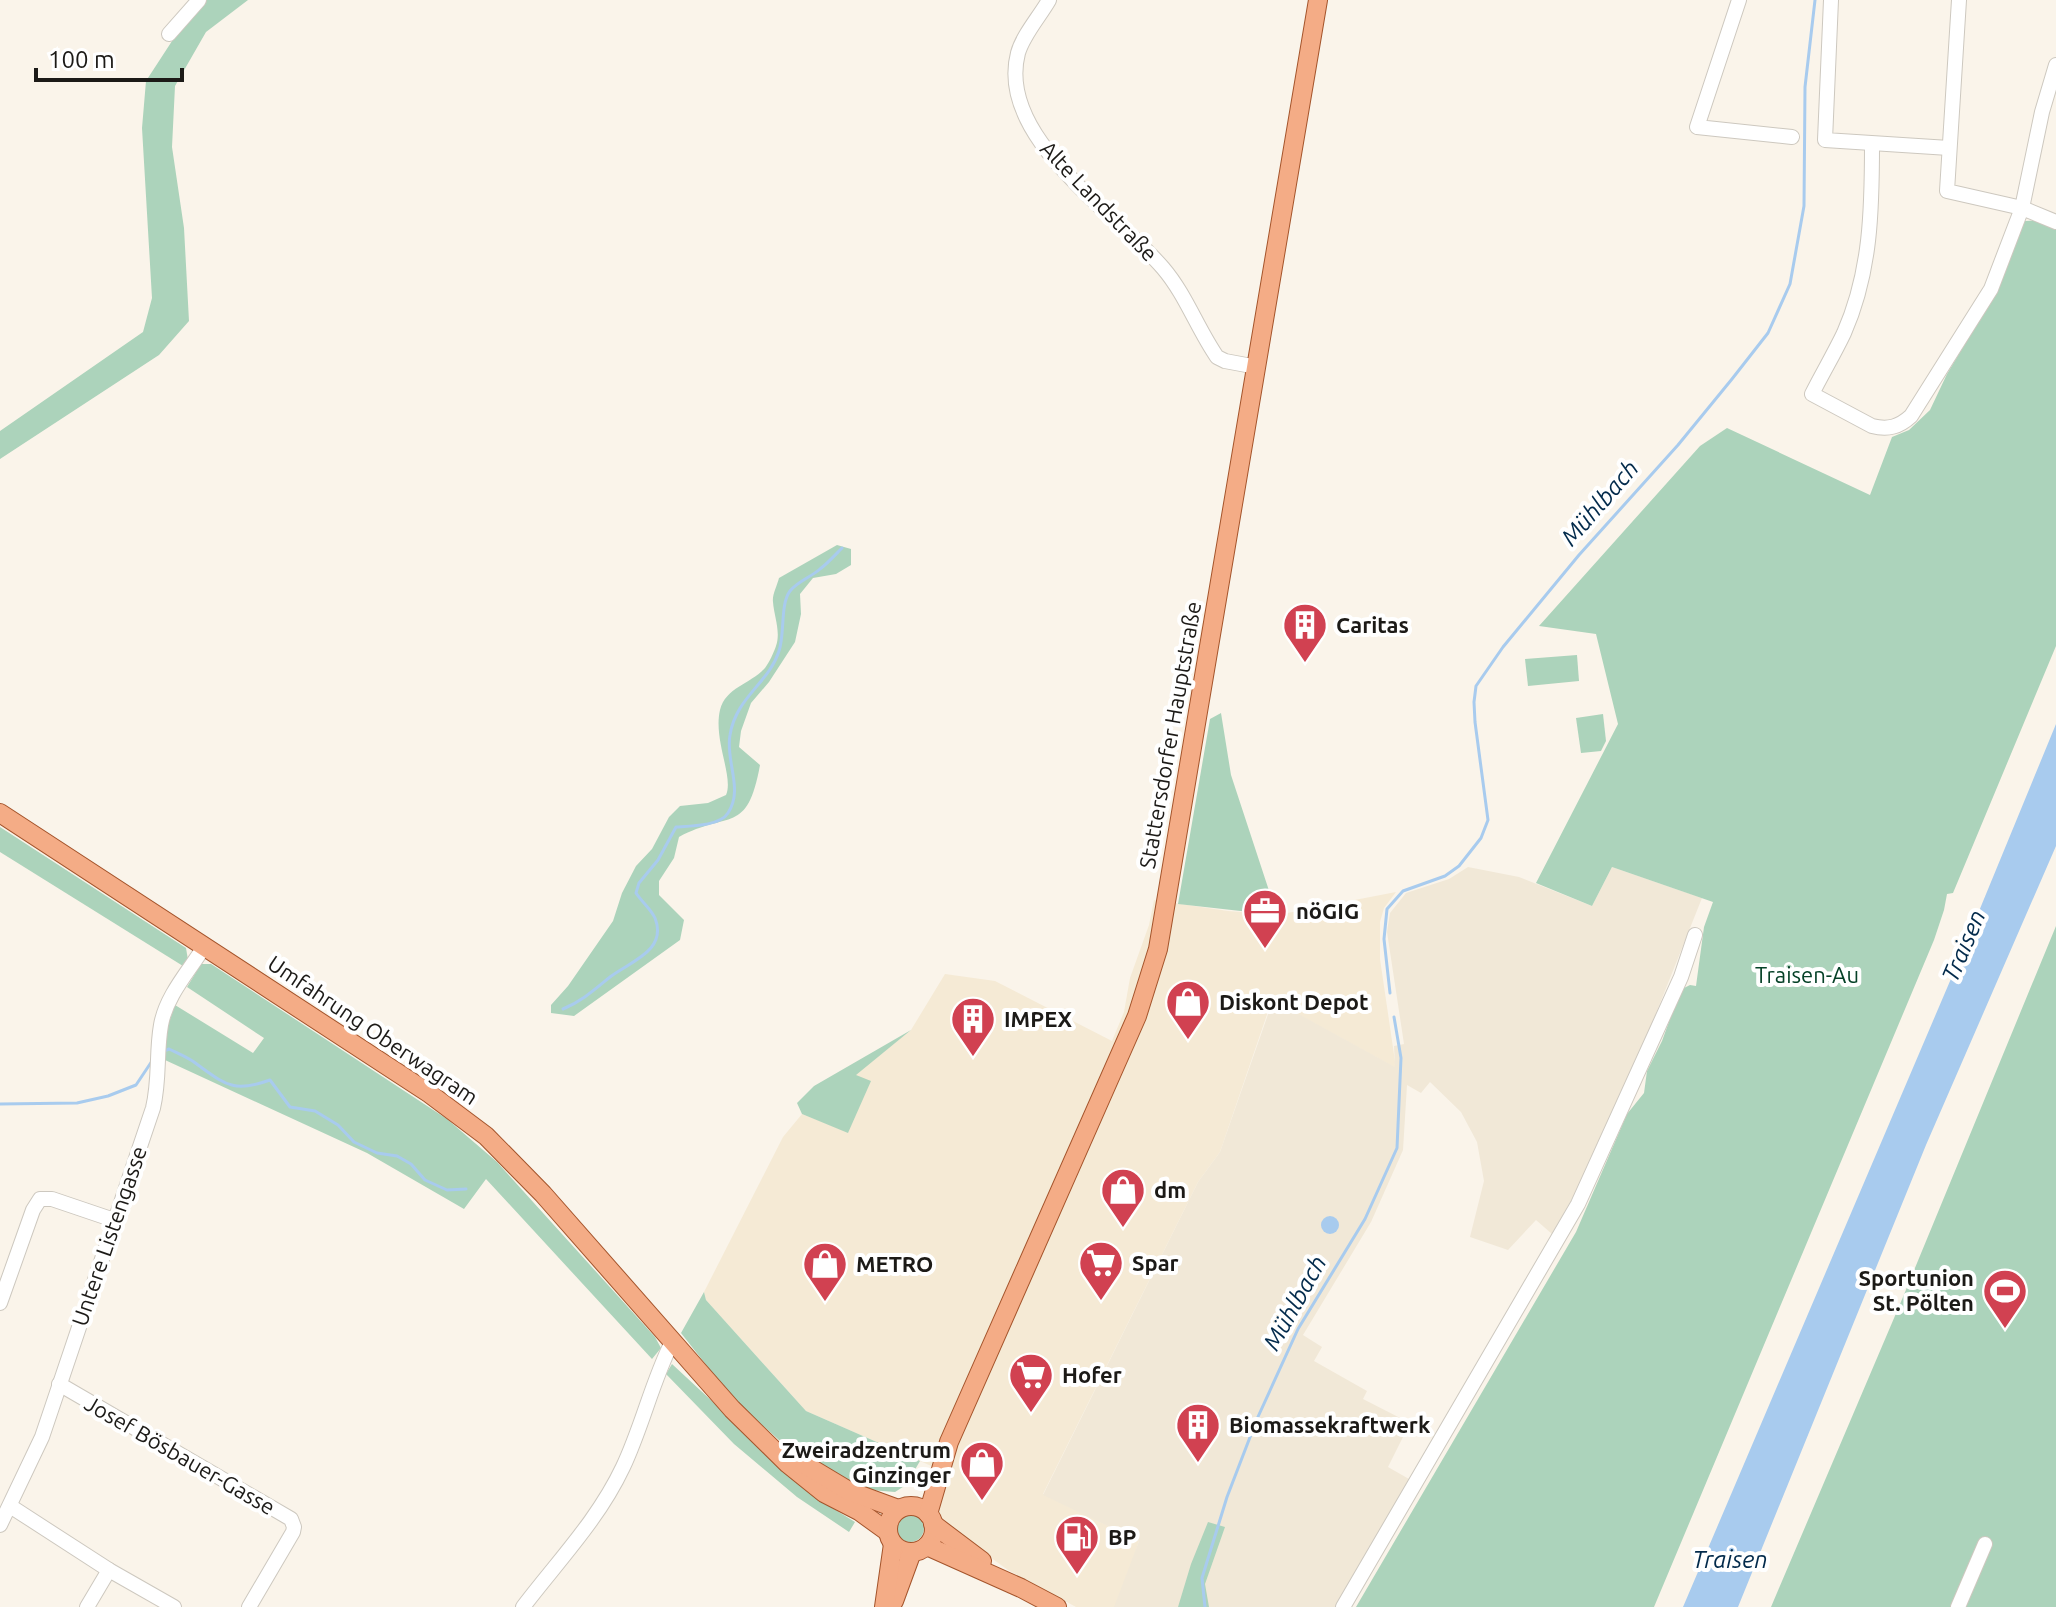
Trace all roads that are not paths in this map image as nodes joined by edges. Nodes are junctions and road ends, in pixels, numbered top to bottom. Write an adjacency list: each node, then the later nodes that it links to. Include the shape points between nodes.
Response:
1 (199, 0): 7 (street)
2 (1049, 0): 14 (street, Alte Landstraße, via 1018,50 1017,97 1034,132 1064,170 1164,269 1217,357)
3 (1318, 0): 14 (main road, Stattersdorfer Hauptstraße)
4 (1739, 0): 9 (street, via 1697,127)
5 (1831, 0): 10 (street, via 1825,140)
6 (1959, 0): 11 (street)
7 (169, 34)
8 (2056, 65): 12 (street)
9 (1792, 137)
10 (1872, 144): 11 (street); 12 (street, via 1864,272 1843,334 1812,394 1872,426 1899,425 1918,407 1991,289)
11 (1949, 148): 12 (street, via 1947,191)
12 (2022, 208): 13 (street)
13 (2056, 222)
14 (1257, 367): 22 (main road, Stattersdorfer Hauptstraße, via 1158,949 1137,1016)
15 (0, 813): 17 (main road, Umfahrung Oberwagram)
16 (1695, 935): 40 (street, via 1578,1204)
17 (204, 947): 18 (street, Untere Listengasse, via 160,1027 153,1108); 20 (main road, Umfahrung Oberwagram, via 486,1136)
18 (114, 1220): 19 (street, via 52,1199 37,1201); 21 (street, Untere Listengasse)
19 (0, 1303)
20 (672, 1342): 23 (main road, Umfahrung Oberwagram, via 732,1409); 36 (street, via 609,1493 569,1553)
21 (59, 1384): 24 (street, Untere Listengasse); 35 (street, Josef Bösbauer-Gasse, via 291,1519 294,1530)
22 (949, 1442): 25 (main road, Stattersdorfer Hauptstraße); 26 (main road, Stattersdorfer Hauptstraße)
23 (791, 1461): 25 (main road, via 849,1491); 28 (main road, via 824,1493 859,1511)
24 (10, 1506): 27 (street, Untere Listengasse); 31 (street)
25 (904, 1507): 26 (main road); 28 (main road, via 889,1519)
26 (931, 1519): 30 (main road, via 933,1536); 32 (main road)
27 (0, 1525)
28 (890, 1538): 30 (main road, via 905,1551); 37 (main road)
29 (1985, 1544): 41 (street)
30 (919, 1549): 32 (main road); 38 (main road)
31 (109, 1570): 33 (street); 34 (street)
32 (1021, 1588): 39 (main road)
33 (87, 1607)
34 (174, 1607)
35 (249, 1607)
36 (523, 1607)
37 (884, 1607)
38 (891, 1607)
39 (1057, 1607)
40 (1343, 1607)
41 (1958, 1607)

